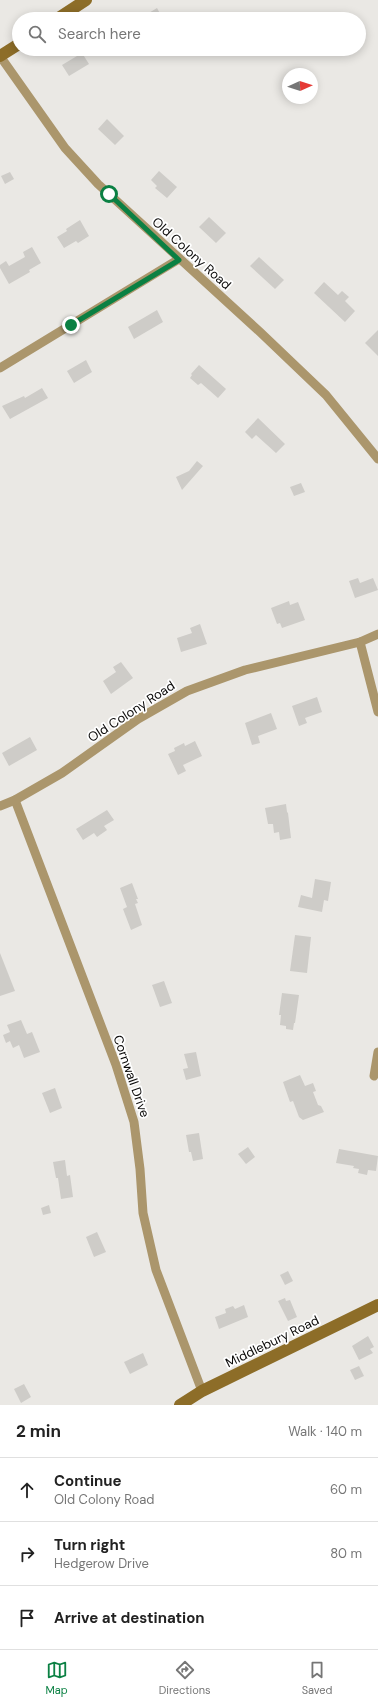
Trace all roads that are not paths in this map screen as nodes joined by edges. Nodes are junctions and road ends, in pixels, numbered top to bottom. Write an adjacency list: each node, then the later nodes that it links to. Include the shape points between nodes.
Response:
1 (86, 0): 2 (street)
2 (68, 12)
3 (12, 48): 4 (street)
4 (0, 56): 5 (street, Old Colony Road, via 65,148 98,184)
5 (179, 260): 6 (street); 7 (street, Old Colony Road, via 326,395)
6 (0, 368)
7 (378, 459)
8 (378, 634): 9 (street, Old Colony Road)
9 (360, 642): 10 (street); 11 (street, Old Colony Road, via 245,670 187,691 138,719 62,773)
10 (378, 712)
11 (15, 800): 12 (street, Old Colony Road); 16 (street, Cornwall Drive, via 116,1065 134,1122 143,1213 156,1270)
12 (0, 806)
13 (378, 1052): 14 (street)
14 (374, 1076)
15 (378, 1305): 16 (street, Middlebury Road)
16 (202, 1391): 17 (street, Middlebury Road)
17 (180, 1405)

